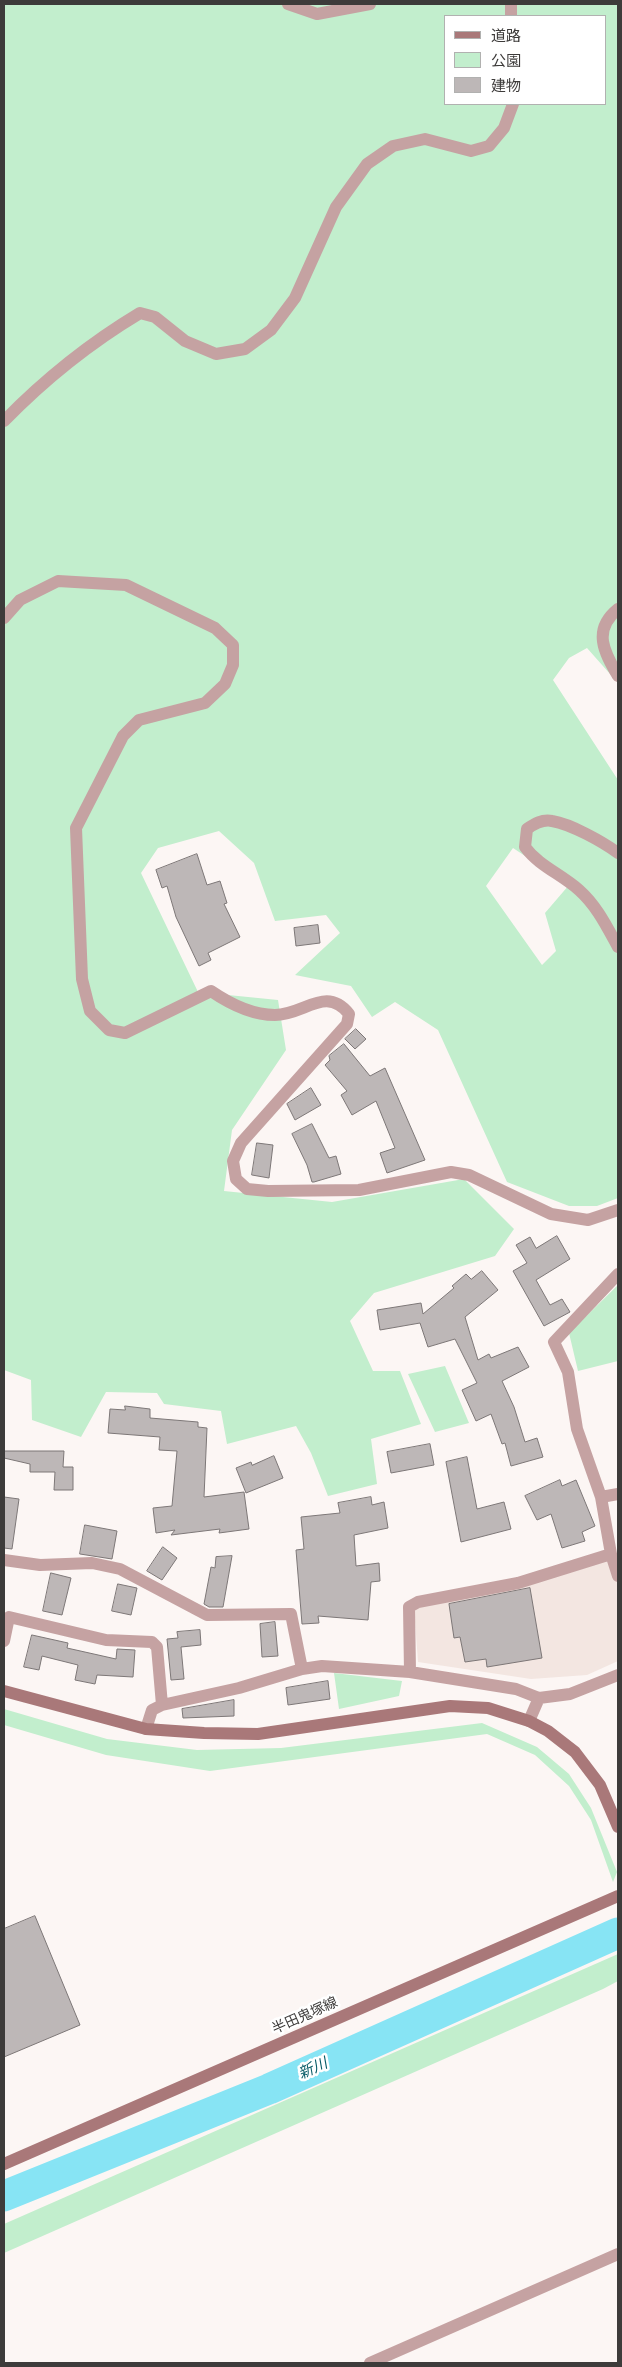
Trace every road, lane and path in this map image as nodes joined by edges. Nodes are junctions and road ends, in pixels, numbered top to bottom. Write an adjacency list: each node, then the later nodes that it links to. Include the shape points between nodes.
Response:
1 (288, 4): 2 (street, via 317,14)
2 (370, 4)
3 (513, 105): 4 (street, via 504,128 488,146 471,151 425,139 394,146 367,164 336,207 296,298 271,330 245,349 216,354 184,341 156,317 140,313 36,388)
4 (4, 421)
5 (618, 609): 7 (street, via 610,615 603,632 603,650)
6 (4, 618): 10 (street, via 20,600 58,581 126,585 215,628 233,645 232,665 225,684 206,703 139,720 123,736 76,828 82,979 90,1011 110,1030 125,1032 211,992 260,1014 278,1015 328,1000 342,1004 350,1014 347,1024 241,1143 233,1161 236,1179 247,1189 268,1191 359,1190 452,1172 469,1175 551,1214 588,1220)
7 (618, 676)
8 (618, 853): 9 (street, via 602,841 551,821 537,822 527,829 525,847 533,858 595,906)
9 (618, 947)
10 (618, 1210)
11 (618, 1274): 13 (street, via 554,1342 568,1372 577,1429)
12 (618, 1494): 13 (street)
13 (601, 1497): 14 (street)
14 (612, 1554): 16 (street); 19 (street, via 518,1582 418,1602 409,1607)
15 (4, 1560): 18 (street, via 40,1565 92,1563 120,1569 207,1615 291,1614)
16 (618, 1576)
17 (4, 1641): 23 (street, via 9,1617 106,1640 152,1642 157,1647)
18 (302, 1669): 19 (street, via 322,1666); 23 (street, via 239,1688)
19 (410, 1672): 22 (street, via 516,1689)
20 (618, 1675): 22 (street, via 570,1694)
21 (4, 1691): 25 (street)
22 (539, 1698): 24 (street)
23 (162, 1705): 25 (street, via 152,1710)
24 (529, 1721): 25 (street, via 488,1708 450,1706 258,1734); 26 (street, via 575,1752 600,1785)
25 (146, 1729)
26 (618, 1827)
27 (618, 1896): 28 (street, 半田鬼塚線)
28 (4, 2164)
29 (618, 2254): 30 (street)
30 (370, 2363)

